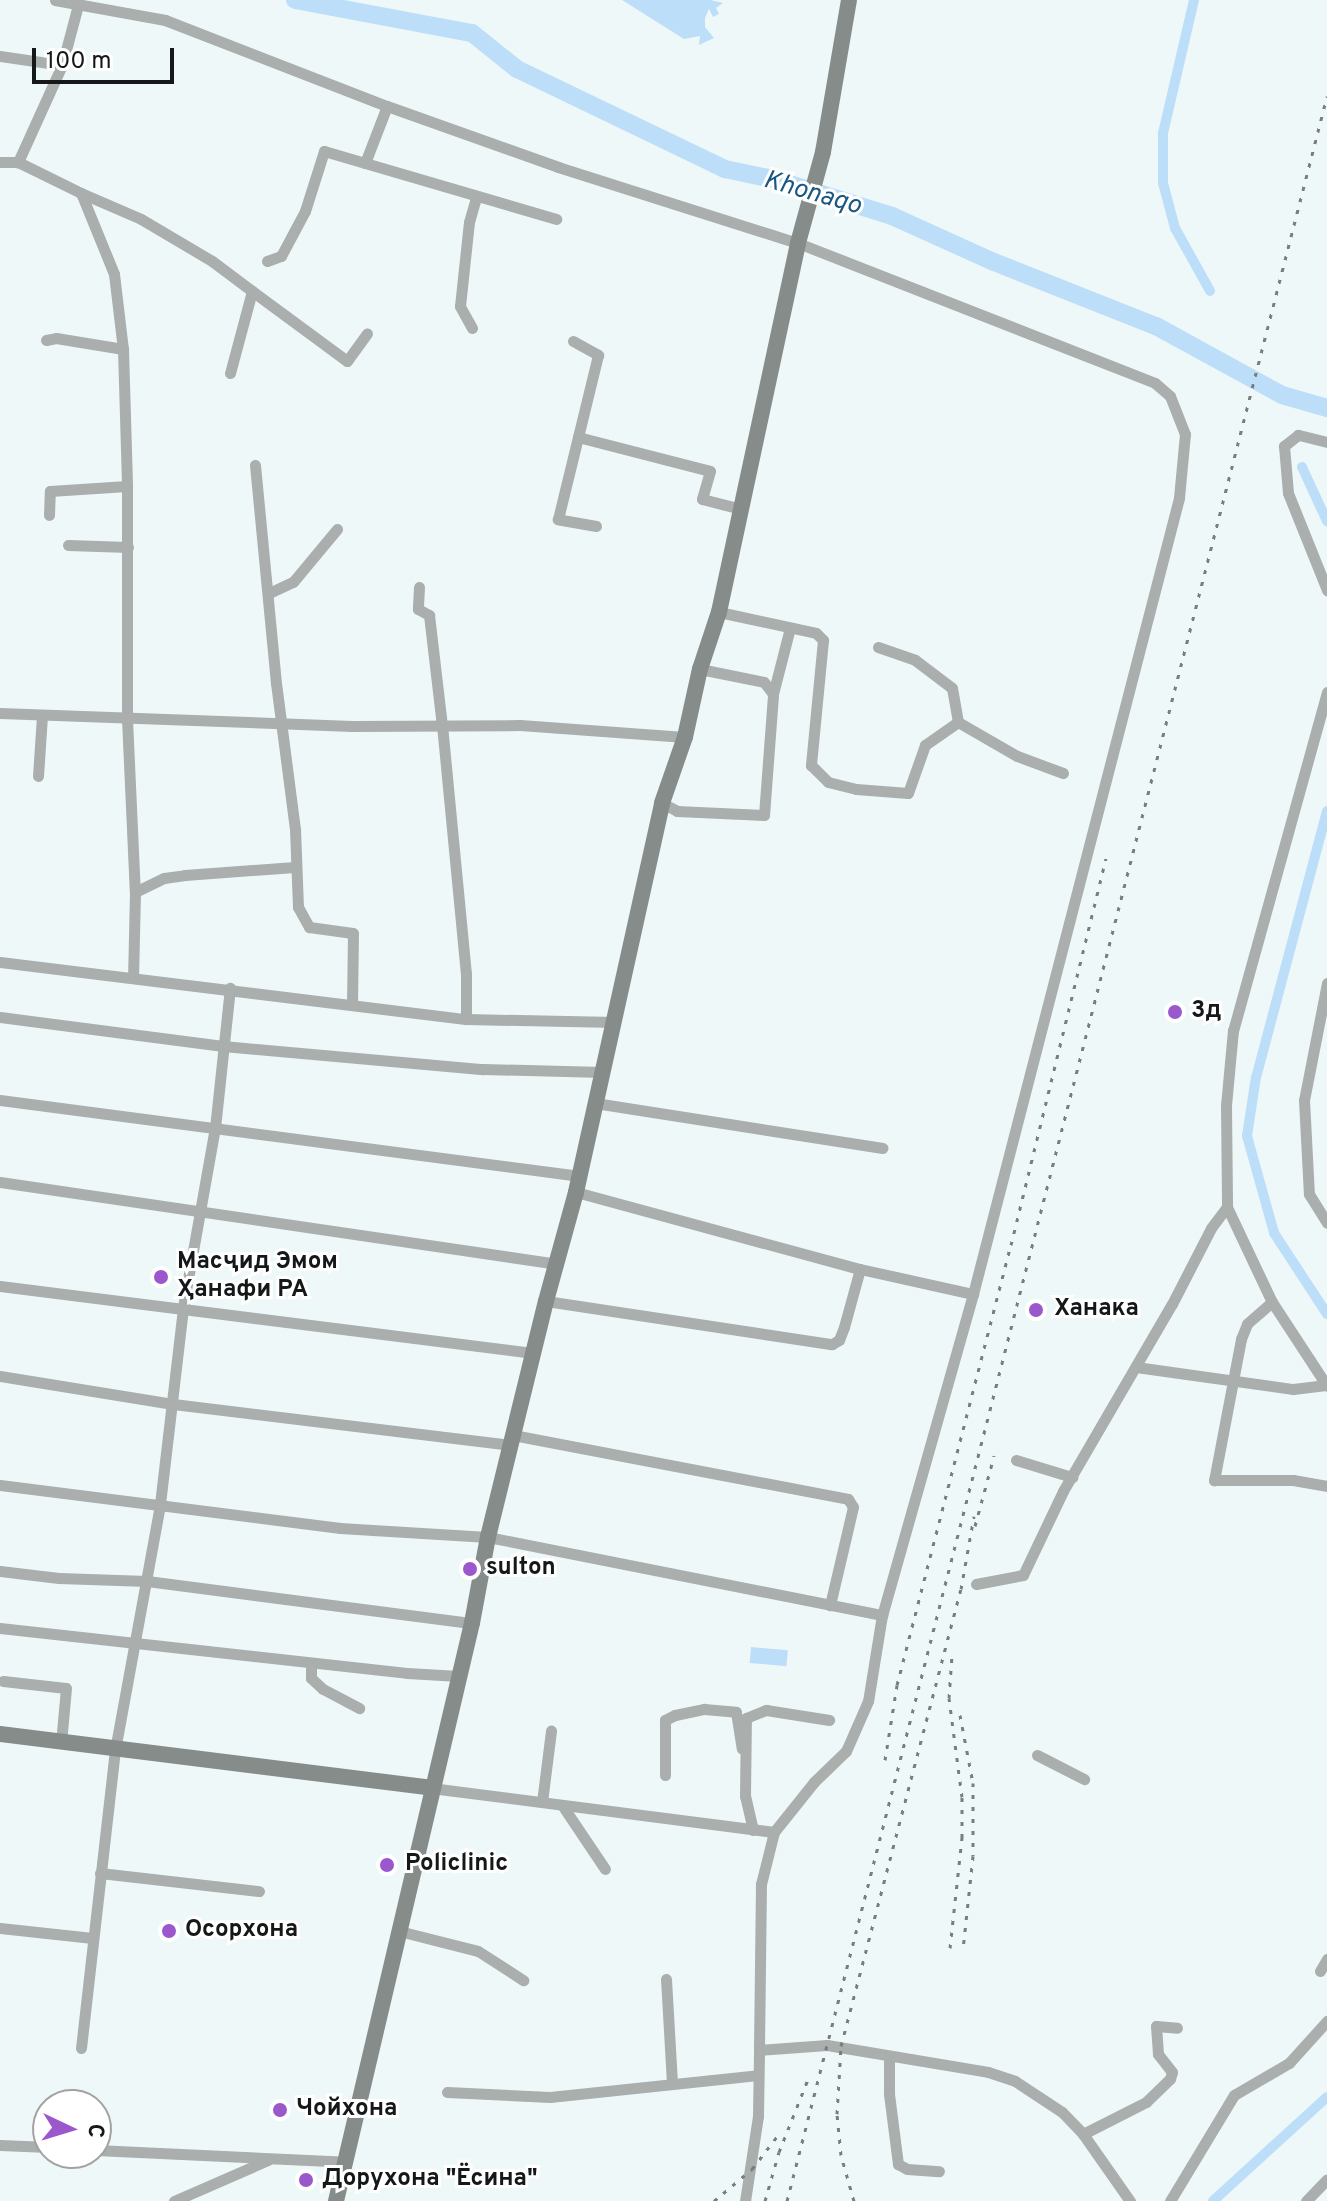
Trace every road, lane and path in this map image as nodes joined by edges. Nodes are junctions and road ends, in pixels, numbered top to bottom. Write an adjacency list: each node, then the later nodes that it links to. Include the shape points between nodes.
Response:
1 (55, 0): 3 (street)
2 (849, 0): 13 (street, via 823,152)
3 (78, 5): 5 (street); 6 (street, via 165,20)
4 (0, 56): 5 (street)
5 (62, 65): 8 (street)
6 (387, 106): 9 (street); 13 (street)
7 (0, 162): 8 (street)
8 (18, 162): 10 (street)
9 (365, 163): 11 (street); 14 (street, via 324,151 305,211 281,256)
10 (81, 193): 15 (street, via 141,219); 20 (street, via 114,274)
11 (476, 197): 12 (street); 16 (street, via 460,306)
12 (556, 219)
13 (798, 243): 27 (street); 76 (street, via 1155,383 1170,396 1185,434 1179,498)
14 (267, 261)
15 (252, 291): 17 (street, via 347,361); 21 (street)
16 (472, 328)
17 (367, 333)
18 (46, 340): 20 (street)
19 (573, 341): 22 (street, via 598,355)
20 (123, 349): 26 (street)
21 (230, 373)
22 (578, 437): 27 (street, via 710,471 702,499); 29 (street, via 558,519)
23 (1321, 441): 24 (street); 34 (street, via 1298,435 1284,446 1288,493)
24 (1327, 451)
25 (255, 465): 35 (street)
26 (127, 486): 28 (street, via 50,491); 32 (street)
27 (741, 509): 36 (street)
28 (49, 515)
29 (596, 526)
30 (337, 529): 35 (street, via 293,582)
31 (68, 545): 32 (street)
32 (128, 547): 44 (street)
33 (419, 587): 47 (street, via 418,609 429,615)
34 (1327, 590)
35 (269, 593): 45 (street)
36 (719, 612): 37 (street); 39 (street)
37 (790, 628): 41 (street); 46 (street, via 816,633 823,640 811,765 828,782 908,793 925,745)
38 (878, 647): 46 (street, via 915,660 952,688)
39 (700, 669): 41 (street, via 764,682); 48 (street)
40 (1327, 692): 70 (street, via 1233,1030 1226,1105)
41 (773, 694): 51 (street, via 764,815 677,811)
42 (0, 713): 43 (street)
43 (42, 715): 44 (street); 50 (street)
44 (127, 719): 45 (street); 53 (street)
45 (282, 722): 47 (street); 52 (street)
46 (958, 722): 49 (street, via 1017,756)
47 (442, 725): 48 (street); 60 (street)
48 (685, 737): 51 (street)
49 (1063, 773)
50 (38, 776)
51 (662, 803): 61 (street)
52 (295, 867): 53 (street, via 164,878); 58 (street, via 305,924 353,933)
53 (135, 892): 55 (street)
54 (0, 962): 55 (street)
55 (133, 977): 57 (street)
56 (1327, 983): 72 (street, via 1304,1100 1309,1194)
57 (230, 988): 58 (street); 62 (street)
58 (352, 1002): 60 (street)
59 (0, 1017): 62 (street)
60 (466, 1019): 61 (street)
61 (615, 1022): 63 (street)
62 (223, 1046): 63 (street, via 483,1069); 66 (street)
63 (603, 1072): 65 (street)
64 (0, 1100): 66 (street)
65 (595, 1103): 67 (street); 69 (street)
66 (215, 1128): 69 (street); 71 (street)
67 (882, 1148)
68 (0, 1182): 71 (street)
69 (578, 1184): 73 (street); 74 (street)
70 (1227, 1207): 78 (street); 81 (street)
71 (202, 1210): 73 (street); 79 (street)
72 (1327, 1223)
73 (558, 1264): 77 (street)
74 (860, 1269): 76 (street); 77 (street, via 844,1327 832,1344)
75 (0, 1286): 79 (street)
76 (973, 1294): 97 (street)
77 (546, 1301): 80 (street)
78 (1272, 1302): 83 (street, via 1247,1324); 84 (street)
79 (183, 1307): 80 (street); 85 (street)
80 (533, 1353): 86 (street)
81 (1136, 1367): 83 (street); 88 (street)
82 (0, 1376): 85 (street)
83 (1235, 1379): 84 (street, via 1293,1389); 90 (street, via 1214,1480 1293,1480)
84 (1327, 1385)
85 (173, 1404): 86 (street); 91 (street)
86 (511, 1440): 92 (street); 96 (street, via 848,1499 853,1507)
87 (1016, 1460): 88 (street)
88 (1072, 1477): 95 (street, via 1023,1575)
89 (0, 1485): 91 (street)
90 (1327, 1486)
91 (160, 1504): 92 (street, via 340,1528); 94 (street)
92 (488, 1537): 96 (street); 98 (street)
93 (0, 1571): 94 (street)
94 (147, 1581): 98 (street); 100 (street)
95 (976, 1584)
96 (830, 1605): 97 (street)
97 (882, 1615): 118 (street, via 868,1701 846,1751)
98 (472, 1623): 102 (street)
99 (0, 1628): 100 (street)
100 (135, 1642): 101 (street); 109 (street)
101 (311, 1663): 102 (street); 104 (street, via 311,1678)
102 (459, 1676): 114 (street)
103 (3, 1681): 108 (street, via 66,1688)
104 (359, 1708)
105 (829, 1720): 110 (street, via 766,1710 746,1718)
106 (551, 1731): 115 (street)
107 (0, 1734): 108 (street)
108 (61, 1743): 109 (street)
109 (115, 1750): 114 (street); 120 (street)
110 (745, 1753): 112 (street, via 739,1745 736,1712 704,1709 675,1715 665,1720); 117 (street, via 745,1796)
111 (1037, 1755): 113 (street)
112 (665, 1775)
113 (1084, 1779)
114 (431, 1788): 115 (street); 123 (street)
115 (542, 1802): 116 (street)
116 (562, 1805): 117 (street); 119 (street)
117 (753, 1830): 118 (street)
118 (774, 1832): 132 (street, via 761,1884)
119 (605, 1869)
120 (100, 1873): 121 (street); 124 (street)
121 (259, 1891)
122 (0, 1928): 124 (street)
123 (399, 1931): 128 (street, via 478,1951); 142 (street)
124 (92, 1938): 131 (street)
125 (1327, 1959): 126 (street)
126 (1320, 1971)
127 (666, 1979): 135 (street)
128 (523, 1980)
129 (1327, 2021): 149 (street, via 1289,2063 1234,2095)
130 (1177, 2028): 137 (street, via 1156,2026 1158,2054 1172,2072 1170,2079 1146,2102)
131 (81, 2048)
132 (759, 2050): 133 (street, via 827,2045); 134 (street)
133 (889, 2056): 137 (street, via 1015,2081 1062,2112); 143 (street, via 898,2164)
134 (758, 2075): 135 (street); 147 (street, via 758,2116)
135 (672, 2083): 136 (street, via 550,2097)
136 (447, 2092)
137 (1083, 2134): 148 (street)
138 (0, 2145): 139 (street)
139 (32, 2146)
140 (112, 2151): 141 (street)
141 (269, 2159): 142 (street); 145 (street)
142 (346, 2162): 146 (street)
143 (939, 2171)
144 (1327, 2179): 150 (street)
145 (174, 2201)
146 (336, 2201)
147 (745, 2201)
148 (1130, 2201)
149 (1170, 2201)
150 (1306, 2201)

